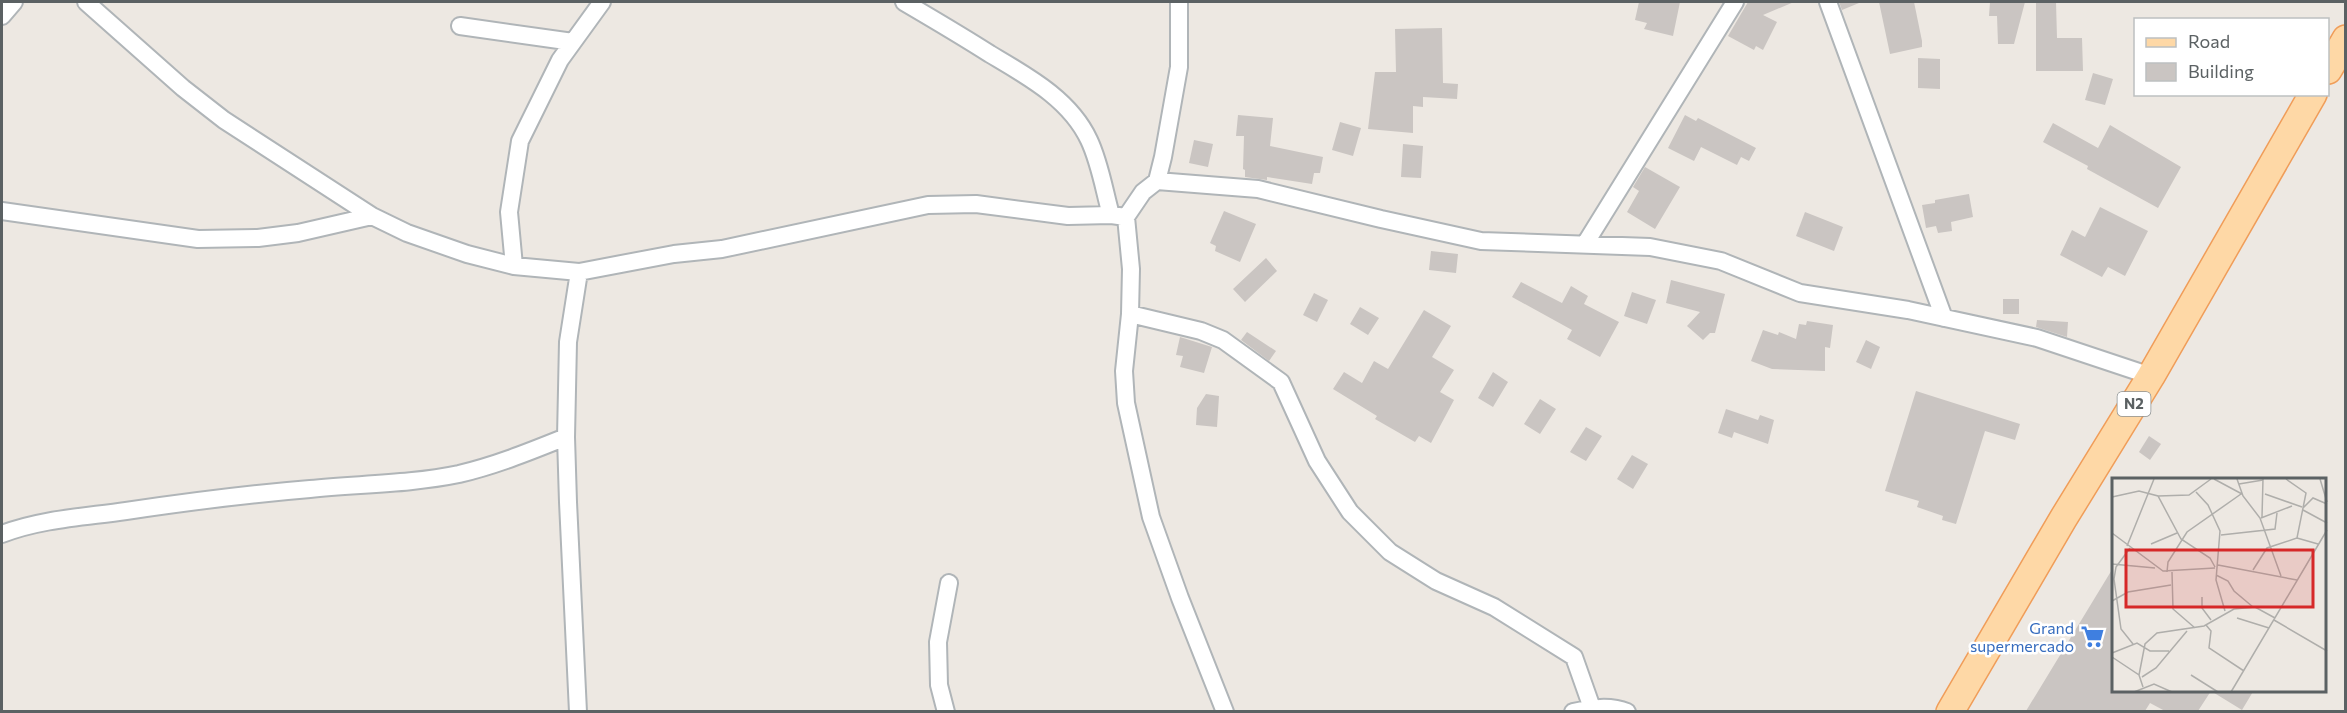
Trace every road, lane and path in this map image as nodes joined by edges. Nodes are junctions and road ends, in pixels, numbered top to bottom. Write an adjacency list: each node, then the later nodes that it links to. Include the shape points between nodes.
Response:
1 (14, 2): 8 (street)
2 (86, 2): 16 (street, via 224,120)
3 (602, 2): 11 (street)
4 (904, 2): 17 (street, via 1054,95 1089,139)
5 (1179, 2): 14 (street, via 1179,68)
6 (1735, 2): 18 (street)
7 (1828, 2): 22 (street)
8 (2, 16)
9 (460, 26): 11 (street)
10 (2346, 39): 12 (main road)
11 (573, 42): 19 (street, via 520,141 509,212)
12 (2329, 68)
13 (2312, 96): 23 (main road, N2)
14 (1157, 181): 17 (street); 18 (street, via 1258,189 1480,241)
15 (2, 211): 16 (street, via 198,239 258,238)
16 (372, 216): 19 (street, via 407,233)
17 (1118, 216): 20 (street, via 1068,216 976,204 928,205 722,249); 21 (street, via 1131,269)
18 (1586, 244): 22 (street, via 1650,248 1721,261 1800,293)
19 (514, 266): 20 (street)
20 (579, 272): 24 (street, via 568,342)
21 (1130, 314): 27 (street, via 1223,340 1281,382 1317,461 1350,512 1390,552 1436,581 1494,607 1574,657); 30 (street, via 1124,371 1126,403 1151,517)
22 (1944, 318): 23 (street, via 2037,339)
23 (2151, 376): 33 (main road, N2)
24 (566, 437): 25 (street, via 507,461 458,474 168,504 59,519); 28 (street)
25 (2, 534)
26 (949, 583): 29 (street, via 938,642 939,685)
27 (1592, 708): 31 (street); 32 (street)
28 (578, 711)
29 (946, 711)
30 (1225, 711)
31 (1573, 711)
32 (1628, 711)
33 (1950, 711)

